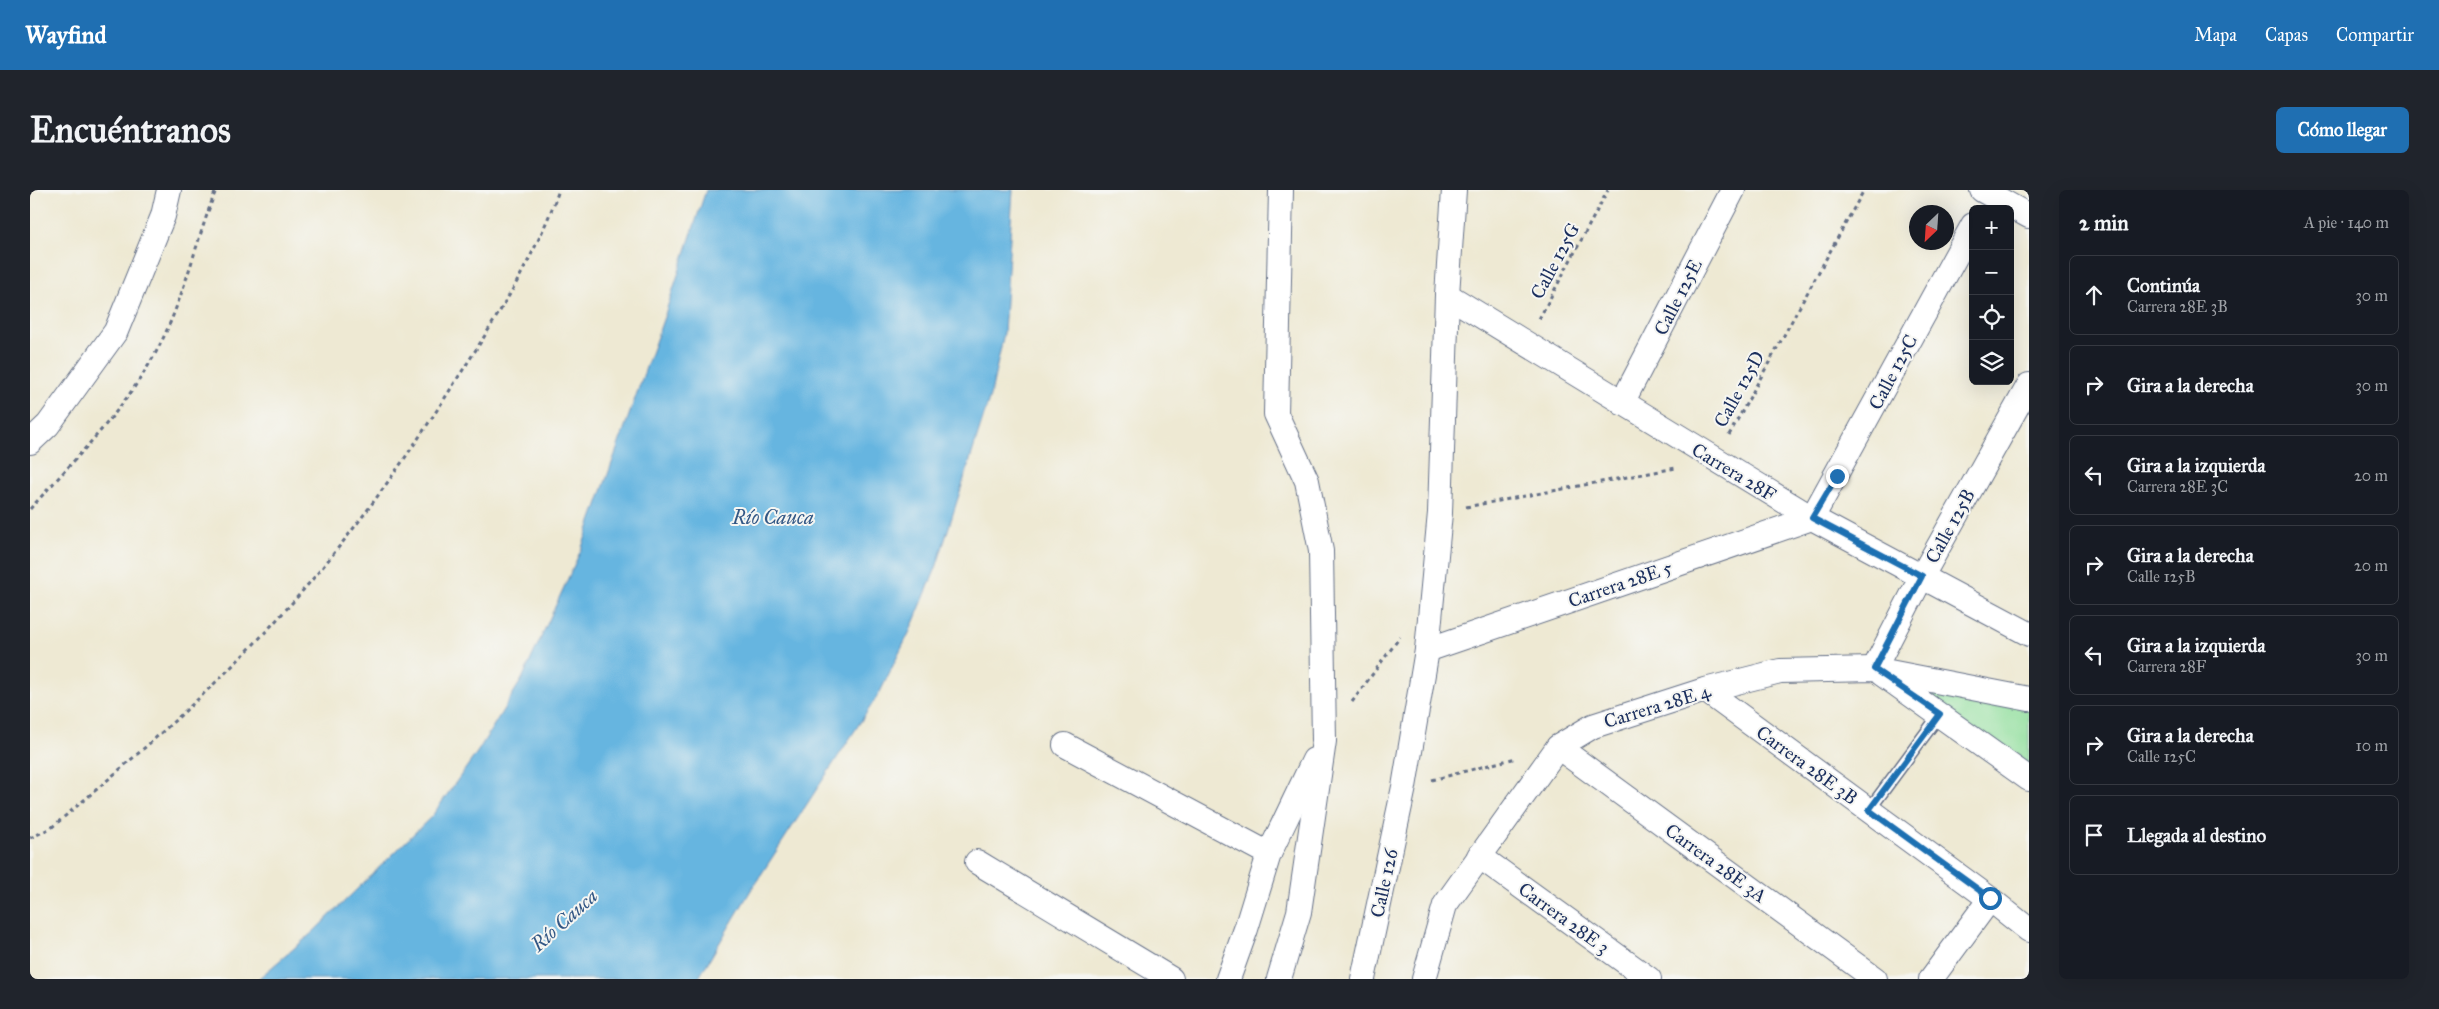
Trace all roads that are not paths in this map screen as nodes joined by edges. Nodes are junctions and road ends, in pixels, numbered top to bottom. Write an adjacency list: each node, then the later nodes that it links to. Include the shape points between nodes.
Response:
1 (169, 190): 11 (street, via 163,216 116,331 48,425)
2 (1281, 190): 20 (street, via 1276,414 1307,480 1321,551)
3 (1454, 190): 8 (street, Calle 126)
4 (1733, 190): 10 (street, Calle 125E)
5 (1985, 198): 6 (street)
6 (2029, 216)
7 (1969, 233): 12 (street, Calle 125C)
8 (1447, 295): 10 (street, Carrera 28F); 15 (street, Calle 126, via 1440,512)
9 (2029, 385): 13 (street, Calle 125B)
10 (1622, 403): 12 (street, Carrera 28F)
11 (30, 442)
12 (1812, 518): 13 (street, Carrera 28F); 15 (street, Carrera 28E 5)
13 (1922, 576): 14 (street, Carrera 28F); 16 (street, Calle 125B)
14 (2029, 634)
15 (1427, 650): 33 (street, Calle 126, via 1404,787)
16 (1874, 669): 17 (street, Carrera 28E 4, via 1780,672); 18 (street, Carrera 28E 4); 19 (street)
17 (1705, 690): 22 (street, Carrera 28E 4, via 1593,726); 24 (street, Carrera 28E 3B)
18 (2029, 699)
19 (1940, 714): 23 (street); 24 (lane)
20 (1324, 741): 25 (street); 32 (street, via 1299,912)
21 (1065, 745): 25 (street)
22 (1558, 747): 26 (street, Carrera 28E 4); 36 (street, Carrera 28E 3A)
23 (2029, 779)
24 (1869, 810): 28 (street, Carrera 28E 3B)
25 (1269, 854): 31 (street)
26 (1478, 856): 34 (street, Carrera 28E 4, via 1445,904); 35 (street, Carrera 28E 3)
27 (977, 862): 30 (street)
28 (1990, 898): 29 (street, Carrera 28E 3B); 37 (street)
29 (2029, 930)
30 (1171, 979)
31 (1228, 979)
32 (1279, 979)
33 (1363, 979)
34 (1424, 979)
35 (1650, 979)
36 (1875, 979)
37 (1931, 979)

